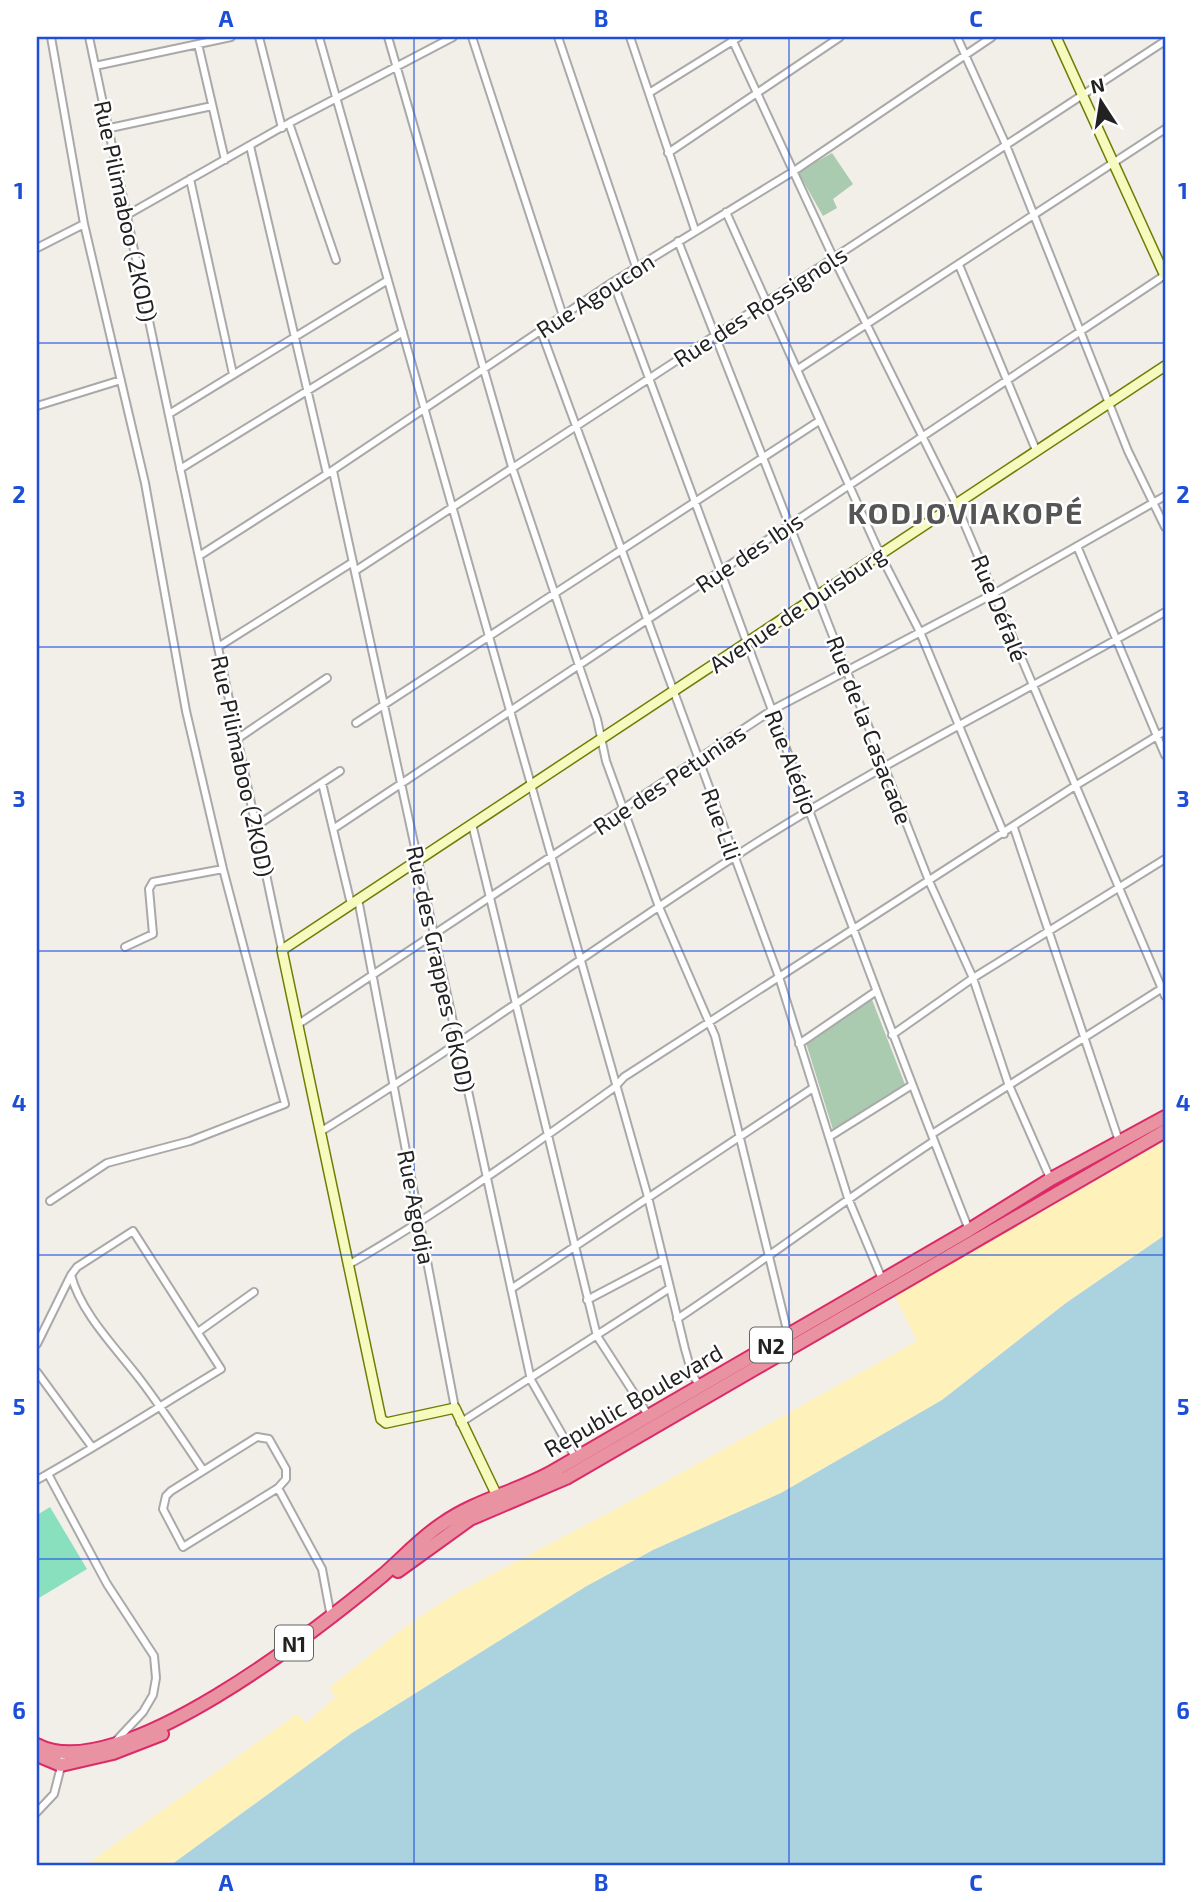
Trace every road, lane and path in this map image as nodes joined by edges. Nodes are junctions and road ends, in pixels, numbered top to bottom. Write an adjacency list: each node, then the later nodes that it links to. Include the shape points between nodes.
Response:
1 (51, 37): 40 (street)
2 (89, 37): 19 (street, Rue Pilimaboo (2KOD))
3 (231, 37): 17 (street)
4 (259, 37): 28 (street)
5 (319, 37): 24 (street)
6 (387, 37): 20 (street)
7 (453, 37): 20 (street)
8 (472, 37): 52 (street)
9 (558, 37): 47 (street)
10 (630, 37): 21 (street)
11 (840, 37): 22 (street)
12 (957, 37): 18 (street)
13 (992, 37): 18 (street, Rue Agoucon)
14 (1056, 37): 23 (street)
15 (734, 38): 21 (street); 22 (street, Rue Défalé)
16 (1165, 41): 23 (street, Rue des Rossignols)
17 (198, 44): 19 (street); 25 (street)
18 (964, 54): 30 (street); 35 (street, Rue Agoucon)
19 (95, 66): 27 (street, Rue Pilimaboo (2KOD))
20 (396, 67): 24 (street); 60 (street)
21 (649, 93): 32 (street)
22 (759, 93): 32 (street); 35 (street, Rue Défalé)
23 (1083, 96): 30 (street, Rue des Rossignols); 34 (street)
24 (337, 98): 26 (street); 49 (street)
25 (212, 106): 27 (street); 33 (street)
26 (289, 123): 28 (street); 45 (street)
27 (110, 128): 38 (street, Rue Pilimaboo (2KOD))
28 (282, 128): 31 (street)
29 (1165, 130): 34 (street)
30 (1006, 145): 39 (street); 44 (street, Rue des Rossignols)
31 (250, 146): 33 (street); 58 (street, Rue des Grappes (6KOD))
32 (668, 153): 41 (street)
33 (225, 160): 36 (street)
34 (1114, 164): 39 (street); 48 (street)
35 (794, 171): 37 (street, Rue Agoucon); 44 (street, Rue Défalé)
36 (190, 180): 38 (street); 62 (street)
37 (726, 212): 41 (street, Rue Agoucon); 51 (street)
38 (127, 215): 70 (street, Rue Pilimaboo (2KOD))
39 (1034, 217): 46 (street); 56 (street)
40 (84, 224): 43 (street); 65 (street)
41 (695, 230): 42 (street, Rue Agoucon)
42 (678, 241): 47 (street, Rue Agoucon); 57 (street, Rue de la Casacade)
43 (37, 248)
44 (835, 259): 51 (street, Rue des Rossignols); 53 (street, Rue Défalé)
45 (336, 260)
46 (959, 265): 53 (street); 64 (street)
47 (636, 267): 50 (street, Rue Agoucon)
48 (1165, 275): 56 (street, Rue des Ibis)
49 (388, 280): 55 (street); 58 (street)
50 (613, 282): 52 (street, Rue Agoucon); 63 (street, Rue Alédjo)
51 (767, 303): 57 (street, Rue des Rossignols); 61 (street)
52 (563, 316): 54 (street, Rue Agoucon)
53 (867, 324): 61 (street); 73 (street, Rue Défalé)
54 (541, 331): 60 (street, Rue Agoucon); 72 (street, Rue Lili)
55 (402, 332): 66 (street); 69 (street)
56 (1079, 333): 64 (street, Rue des Ibis); 67 (street)
57 (715, 335): 63 (street, Rue des Rossignols); 75 (street, Rue de la Casacade)
58 (295, 337): 62 (street); 66 (street, Rue des Grappes (6KOD))
59 (1165, 366): 67 (street, Avenue de Duisburg)
60 (483, 368): 69 (street, Rue Agoucon); 76 (street)
61 (797, 369): 71 (street)
62 (233, 374): 70 (street)
63 (649, 377): 72 (street, Rue des Rossignols); 81 (street, Rue Alédjo)
64 (1008, 379): 73 (street, Rue des Ibis); 74 (street)
65 (121, 380): 68 (street); 137 (street, via 145,482 186,711)
66 (308, 391): 77 (street); 78 (street, Rue des Grappes (6KOD))
67 (1109, 403): 74 (street, Avenue de Duisburg); 82 (street)
68 (37, 406)
69 (424, 408): 78 (street, Rue Agoucon); 84 (street)
70 (169, 414): 77 (street, Rue Pilimaboo (2KOD))
71 (820, 421): 75 (street); 79 (street)
72 (573, 427): 76 (street, Rue des Rossignols); 88 (street, Rue Lili)
73 (922, 437): 79 (street, Rue des Ibis); 83 (street, Rue Défalé)
74 (1036, 450): 83 (street, Avenue de Duisburg)
75 (763, 456): 81 (street); 85 (street, Rue de la Casacade)
76 (512, 467): 84 (street, Rue des Rossignols); 94 (street)
77 (180, 469): 90 (street, Rue Pilimaboo (2KOD))
78 (330, 472): 90 (street, Rue Agoucon); 91 (street, Rue des Grappes (6KOD))
79 (849, 485): 85 (street, Rue des Ibis); 89 (street)
80 (1165, 496): 82 (street, Rue des Petunias)
81 (694, 502): 88 (street); 93 (street, Rue Alédjo)
82 (1153, 503): 86 (street); 87 (street, Rue des Petunias)
83 (956, 504): 89 (street, Avenue de Duisburg); 95 (street, Rue Défalé)
84 (452, 508): 92 (street, Rue des Rossignols); 100 (street)
85 (791, 524): 93 (street, Rue des Ibis); 96 (street, Rue de la Casacade)
86 (1165, 527)
87 (1077, 546): 95 (street, Rue des Petunias); 101 (street)
88 (620, 550): 94 (street); 98 (street, Rue Lili)
89 (880, 554): 96 (street, Avenue de Duisburg); 99 (street)
90 (199, 556): 103 (street, Rue Pilimaboo (2KOD))
91 (353, 562): 92 (street, Rue des Grappes (6KOD)); 103 (street)
92 (355, 571): 109 (street, Rue des Grappes (6KOD))
93 (719, 572): 98 (street, Rue des Ibis); 102 (street, Rue Alédjo)
94 (555, 593): 100 (street); 104 (street)
95 (995, 593): 99 (street, Rue des Petunias); 107 (street, Rue Défalé)
96 (818, 597): 102 (street, Avenue de Duisburg); 105 (street, Rue de la Casacade)
97 (1165, 612): 101 (street)
98 (646, 620): 104 (street, Rue des Ibis); 108 (street, Rue Lili)
99 (920, 632): 105 (street, Rue des Petunias); 113 (street)
100 (487, 638): 109 (street); 111 (street)
101 (1116, 640): 107 (street); 115 (street)
102 (747, 643): 108 (street, Avenue de Duisburg); 110 (street, Rue Alédjo)
103 (218, 647): 117 (street, Rue Pilimaboo (2KOD))
104 (578, 666): 111 (street, Rue des Ibis); 116 (street)
105 (847, 670): 110 (street, Rue des Petunias); 120 (street, Rue de la Casacade)
106 (327, 678): 117 (street)
107 (1031, 687): 113 (street); 125 (street, Rue Défalé)
108 (673, 691): 116 (street, Avenue de Duisburg); 119 (street, Rue Lili)
109 (384, 705): 112 (street); 124 (street, Rue des Grappes (6KOD))
110 (772, 710): 119 (street, Rue des Petunias); 127 (street, Rue Alédjo)
111 (510, 711): 123 (street); 124 (street, Rue des Ibis)
112 (356, 723)
113 (961, 725): 120 (street); 132 (street)
114 (1165, 731): 115 (street)
115 (1157, 736): 118 (street); 125 (street)
116 (601, 738): 123 (street, Avenue de Duisburg); 126 (street)
117 (237, 739): 129 (street, Rue Pilimaboo (2KOD))
118 (1165, 755)
119 (698, 759): 126 (street, Rue des Petunias); 133 (street, Rue Lili)
120 (884, 769): 127 (street); 138 (street, Rue de la Casacade)
121 (340, 771): 122 (street)
122 (322, 783): 129 (street); 131 (street, Rue Agodja)
123 (531, 785): 128 (street, Avenue de Duisburg); 134 (street)
124 (401, 786): 131 (street, Rue des Ibis); 136 (street, Rue des Grappes (6KOD))
125 (1075, 786): 130 (street); 139 (street, Rue Défalé)
126 (623, 808): 134 (street, Rue des Petunias); 142 (street)
127 (811, 810): 133 (street); 143 (street, Rue Alédjo)
128 (472, 824): 136 (street, Avenue de Duisburg); 140 (street)
129 (256, 827): 147 (street, Rue Pilimaboo (2KOD))
130 (1014, 828): 132 (street); 144 (street)
131 (333, 829): 141 (street, Rue Agodja)
132 (1004, 834): 138 (street)
133 (734, 857): 142 (street); 150 (street, Rue Lili)
134 (551, 858): 140 (street, Rue des Petunias); 148 (street)
135 (1165, 859): 139 (street)
136 (418, 861): 141 (street, Avenue de Duisburg); 145 (street, Rue des Grappes (6KOD))
137 (223, 869): 146 (street, via 155,881 149,889 153,934); 179 (street, via 285,1104 190,1141 107,1163)
138 (929, 881): 143 (street); 151 (street, Rue de la Casacade)
139 (1119, 890): 144 (street); 152 (street, Rue Défalé)
140 (490, 898): 145 (street, Rue des Petunias); 155 (street)
141 (355, 901): 147 (street, Avenue de Duisburg); 149 (street, Rue Agodja)
142 (659, 907): 148 (street); 156 (street)
143 (853, 929): 150 (street); 153 (street, Rue Alédjo)
144 (1048, 934): 151 (street); 159 (street)
145 (434, 935): 149 (street, Rue des Petunias); 160 (street, Rue des Grappes (6KOD))
146 (125, 947)
147 (282, 950): 157 (street, Rue Pilimaboo (2KOD))
148 (579, 962): 155 (street); 165 (street)
149 (373, 976): 157 (street, Rue des Petunias); 164 (street, Rue Agodja)
150 (779, 977): 156 (street); 161 (street, Rue Lili)
151 (973, 978): 158 (street); 162 (street, Rue de la Casacade)
152 (1164, 987): 154 (street, Rue Défalé); 159 (street)
153 (875, 992): 158 (street, Rue Alédjo); 161 (street)
154 (1165, 996)
155 (515, 1003): 160 (street); 170 (street)
156 (707, 1021): 165 (street); 171 (street, via 715,1036)
157 (298, 1026): 169 (street, Rue Pilimaboo (2KOD))
158 (892, 1035): 163 (street, Rue Alédjo)
159 (1085, 1035): 162 (street); 174 (street)
160 (457, 1044): 164 (street); 176 (street, Rue des Grappes (6KOD))
161 (799, 1044): 166 (street, Rue Lili)
162 (1008, 1083): 173 (street); 175 (street, Rue de la Casacade)
163 (912, 1085): 172 (street); 173 (street, Rue Alédjo)
164 (394, 1086): 169 (street); 180 (street, Rue Agodja)
165 (615, 1087): 170 (street); 177 (street)
166 (813, 1088): 171 (street); 172 (street, Rue Lili)
167 (1165, 1117): 174 (highway, Republic Boulevard / N2)
168 (1165, 1131): 181 (highway, Republic Boulevard / N2)
169 (320, 1132): 185 (street, Rue Pilimaboo (2KOD))
170 (547, 1136): 176 (street); 182 (street)
171 (737, 1136): 177 (street); 183 (street)
172 (829, 1138): 178 (street, Rue Lili)
173 (933, 1138): 178 (street); 181 (street, Rue Alédjo)
174 (1119, 1143): 175 (highway, Republic Boulevard / N2)
175 (1051, 1179): 181 (highway, Republic Boulevard / N2)
176 (487, 1180): 180 (street); 189 (street, Rue des Grappes (6KOD))
177 (648, 1196): 182 (street); 184 (street)
178 (848, 1198): 183 (street); 187 (street, Rue Lili)
179 (50, 1201)
180 (420, 1224): 185 (street); 201 (street, Rue Agodja)
181 (972, 1235): 187 (highway, Republic Boulevard / N2); 199 (highway, Republic Boulevard / N2)
182 (574, 1245): 189 (street); 191 (street)
183 (771, 1257): 192 (street); 194 (street)
184 (663, 1260): 188 (street); 191 (street)
185 (348, 1265): 201 (street, Rue Pilimaboo (2KOD), via 380,1419 386,1423)
186 (71, 1275): 193 (street, via 134,1231); 196 (street); 200 (street, via 97,1322)
187 (882, 1279): 194 (highway, Republic Boulevard / N2)
188 (670, 1288): 192 (street); 195 (street)
189 (511, 1289): 198 (street, Rue des Grappes (6KOD))
190 (254, 1292): 193 (street)
191 (587, 1300): 195 (street)
192 (677, 1319): 199 (street, via 692,1374)
193 (198, 1332): 200 (street, via 221,1369)
194 (789, 1335): 199 (highway, Republic Boulevard / N2)
195 (597, 1336): 198 (street); 202 (street)
196 (37, 1344)
197 (37, 1372): 204 (street)
198 (531, 1380): 203 (street); 205 (street, Rue des Grappes (6KOD))
199 (704, 1391): 202 (highway, Republic Boulevard / N2)
200 (160, 1406): 204 (street); 206 (street)
201 (455, 1408): 203 (street, Rue Agodja)
202 (652, 1421): 205 (highway, Republic Boulevard / N2); 210 (highway, Republic Boulevard / N2, via 544,1490)
203 (460, 1423): 210 (street, Rue Agodja)
204 (92, 1447): 207 (street)
205 (576, 1458): 210 (highway, Republic Boulevard / N2)
206 (203, 1470): 209 (street, via 251,1438 263,1437 269,1439 286,1469 286,1479); 209 (street, via 163,1502 183,1547)
207 (48, 1474): 208 (street); 214 (street, via 107,1584 153,1656 153,1695)
208 (37, 1480)
209 (278, 1488): 212 (street, via 322,1569)
210 (499, 1500): 211 (highway, Republic Boulevard / N2, via 444,1522)
211 (383, 1579): 212 (highway, N1)
212 (332, 1619): 214 (highway, N1, via 204,1705)
213 (37, 1745): 216 (highway)
214 (113, 1748): 216 (highway, N1)
215 (37, 1755): 216 (highway)
216 (63, 1760): 217 (street, via 54,1794)
217 (37, 1812)

